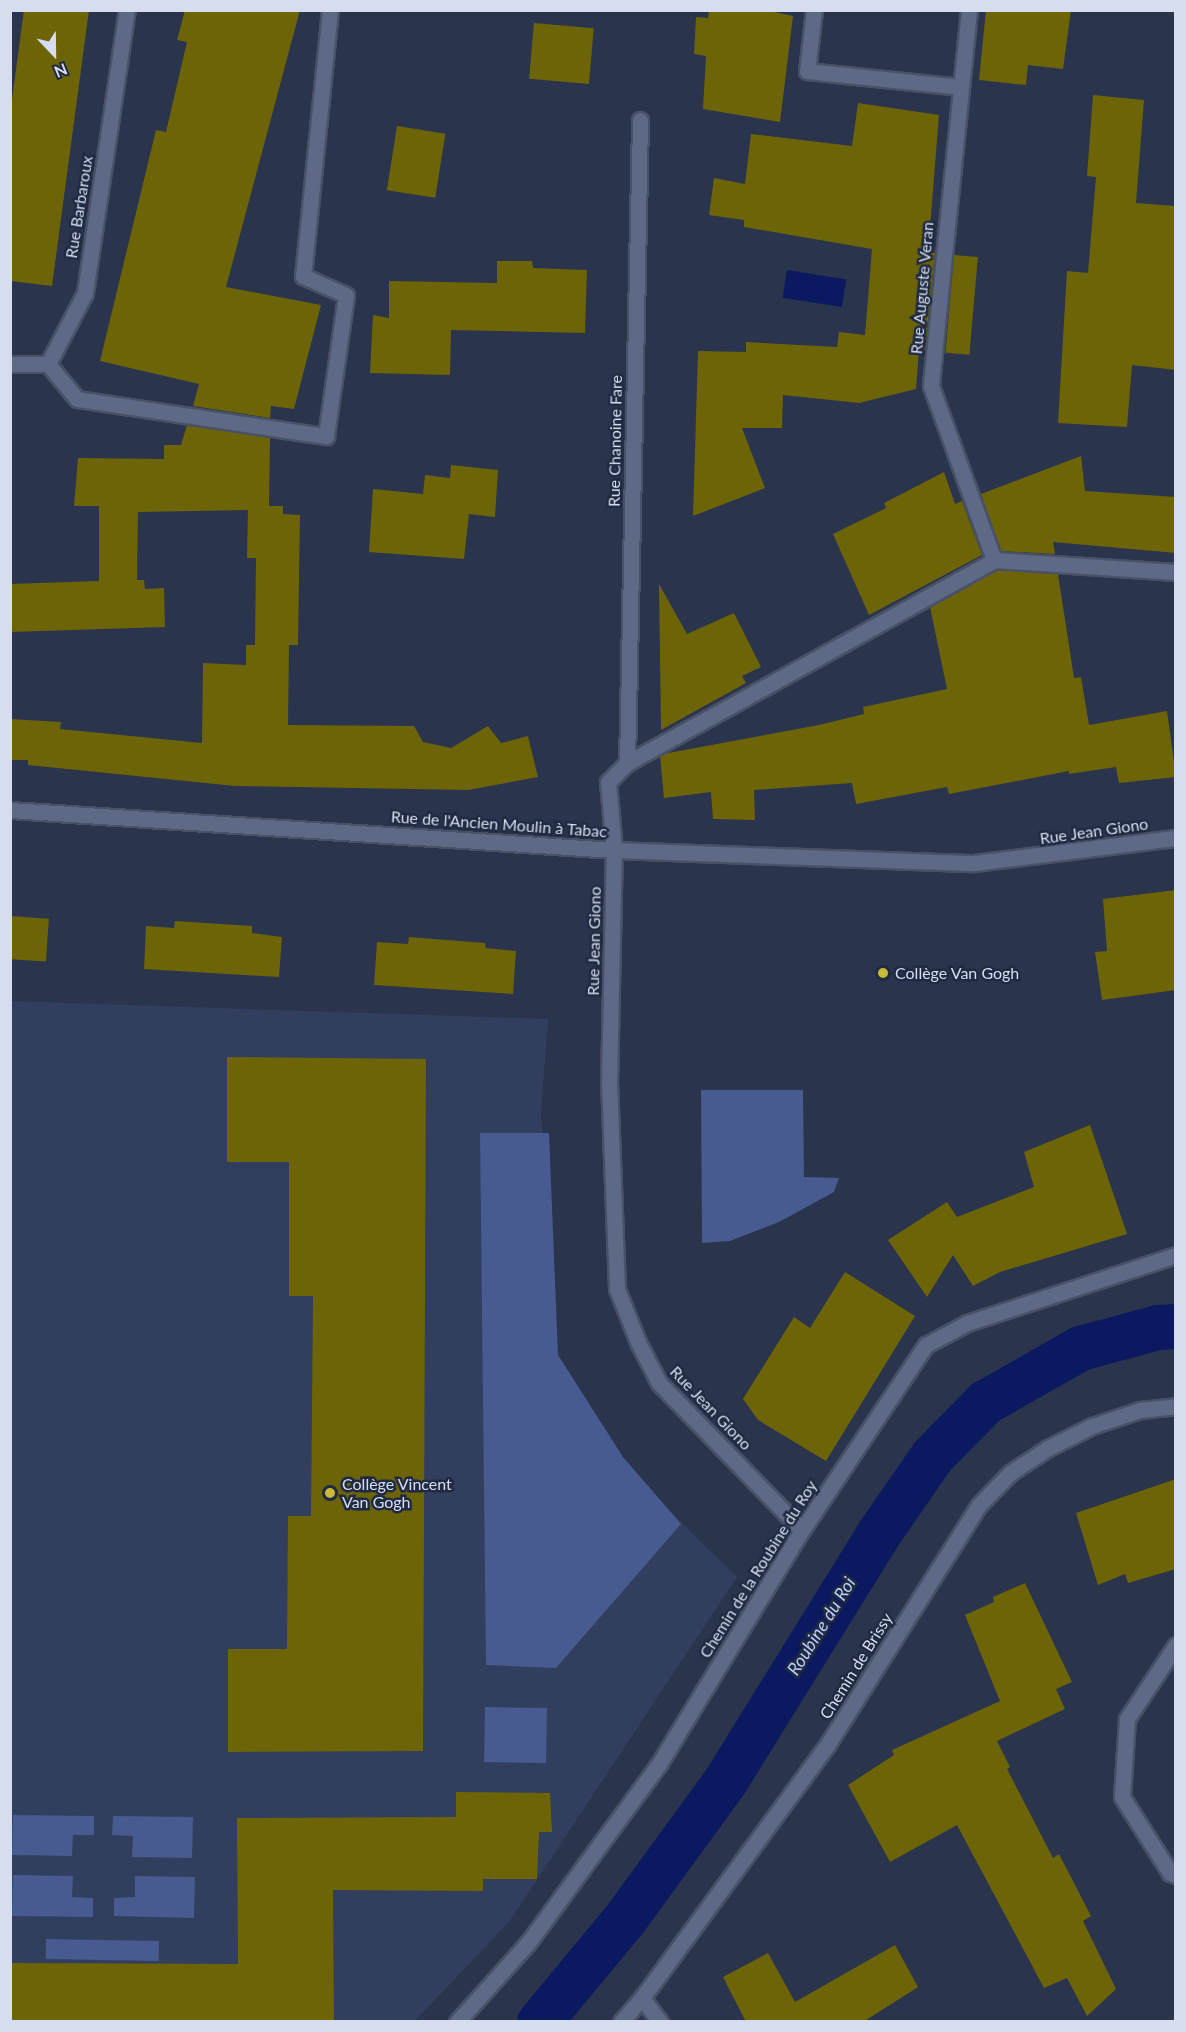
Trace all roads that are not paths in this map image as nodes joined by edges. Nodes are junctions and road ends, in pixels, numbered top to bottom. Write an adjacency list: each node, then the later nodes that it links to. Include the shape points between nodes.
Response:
1 (127, 10): 8 (street, Rue Barbaroux, via 85,292)
2 (330, 10): 8 (street, via 303,276 346,295 326,436 77,399)
3 (813, 10): 5 (street, via 807,70)
4 (969, 10): 5 (street, Rue Auguste Veran)
5 (961, 87): 9 (street, Rue Auguste Veran, via 931,386)
6 (640, 120): 11 (street, Rue Chanoine Fare)
7 (10, 364): 8 (street)
8 (48, 364)
9 (993, 560): 10 (street); 11 (street, Rue de l'Ancien Moulin à Tabac)
10 (1176, 572)
11 (627, 763): 14 (street, Rue de l'Ancien Moulin à Tabac, via 608,782)
12 (10, 810): 14 (street, Rue de l'Ancien Moulin à Tabac)
13 (1176, 838): 14 (street, Rue Jean Giono, via 974,863)
14 (614, 850): 17 (street, Rue Jean Giono, via 609,1084 617,1289 659,1383)
15 (1176, 1255): 17 (street, Chemin de la Roubine du Roy, via 967,1323 926,1345)
16 (1176, 1406): 20 (street, Chemin de Brissy, via 1140,1410 1092,1426 1010,1473 979,1504 826,1747)
17 (802, 1530): 21 (street, Chemin de la Roubine du Roy, via 659,1764 528,1943)
18 (1176, 1645): 19 (street, via 1127,1719 1122,1797 1170,1873)
19 (1176, 1875)
20 (642, 1998): 22 (street, Chemin de Brissy); 23 (street)
21 (457, 2022)
22 (621, 2022)
23 (660, 2022)

